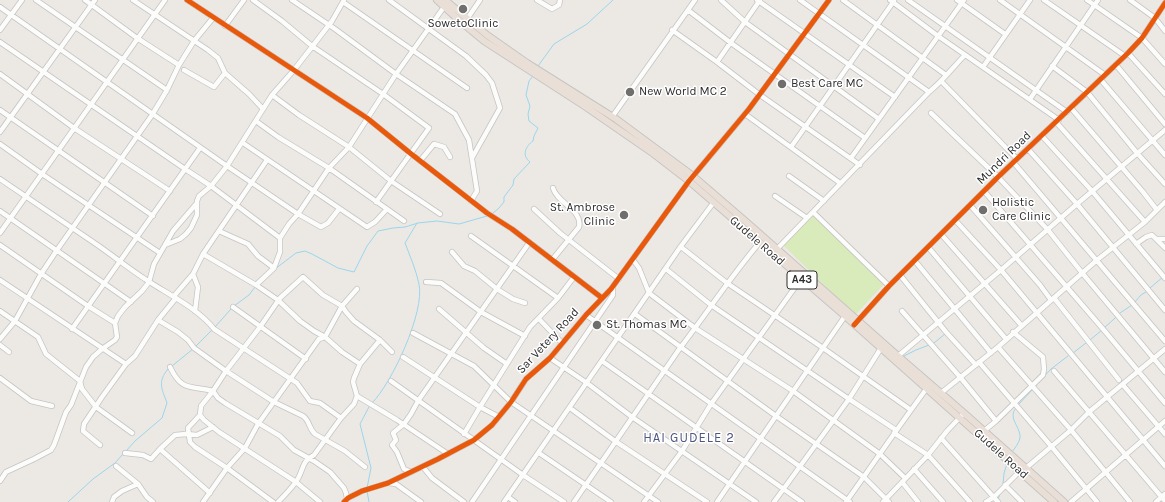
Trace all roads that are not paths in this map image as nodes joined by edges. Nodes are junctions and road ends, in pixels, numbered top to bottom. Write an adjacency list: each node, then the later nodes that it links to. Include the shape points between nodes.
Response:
1 (22, 0): 42 (street)
2 (36, 0): 53 (street)
3 (85, 0): 34 (street)
4 (94, 0): 34 (street)
5 (133, 0): 43 (street)
6 (165, 0): 43 (street)
7 (187, 0): 45 (street)
8 (244, 0): 51 (street)
9 (253, 0): 67 (street)
10 (292, 0): 49 (street)
11 (389, 0): 54 (street)
12 (437, 0): 36 (highway, A43)
13 (445, 0): 46 (highway, A43)
14 (480, 0): 46 (street)
15 (537, 0): 16 (street, via 552,8 556,7)
16 (560, 0)
17 (695, 0): 38 (street)
18 (720, 0): 47 (street)
19 (800, 0): 40 (street)
20 (829, 0): 40 (street, Sar Vetery Road)
21 (844, 0): 48 (street)
22 (908, 0): 52 (street)
23 (1000, 0): 41 (street)
24 (1030, 0): 41 (street)
25 (1044, 0): 50 (street)
26 (1087, 0): 35 (street)
27 (1098, 0): 35 (street)
28 (1130, 0): 44 (street)
29 (343, 1): 49 (street); 70 (street)
30 (759, 1): 47 (street); 58 (street)
31 (893, 1): 48 (street); 60 (street)
32 (961, 1): 52 (street); 59 (street)
33 (1165, 3): 44 (street, Mundri Road)
34 (91, 5): 53 (street); 61 (street)
35 (1094, 5): 50 (street); 62 (street)
36 (444, 7): 54 (street); 82 (highway, A43, via 484,41)
37 (0, 8): 42 (street)
38 (688, 10): 56 (street); 65 (street)
39 (1165, 13): 44 (street)
40 (819, 14): 58 (street, Sar Vetery Road); 66 (street)
41 (1019, 14): 59 (street); 68 (street)
42 (11, 15): 55 (street); 69 (street)
43 (154, 15): 61 (street); 63 (street)
44 (1156, 16): 57 (street); 62 (street, Mundri Road)
45 (212, 18): 51 (street); 63 (street)
46 (467, 19): 82 (highway, A43)
47 (745, 22): 65 (street); 71 (street)
48 (878, 24): 66 (street); 74 (street)
49 (328, 25): 67 (street); 90 (street)
50 (1080, 25): 68 (street); 72 (street)
51 (225, 26): 86 (street)
52 (945, 26): 60 (street); 75 (street)
53 (75, 27): 69 (street); 76 (street)
54 (428, 29): 70 (street); 147 (street, via 466,56 486,75 498,100 500,108)
55 (0, 30)
56 (672, 30): 77 (street); 121 (street)
57 (1165, 31)
58 (804, 34): 71 (street, Sar Vetery Road); 80 (street)
59 (1005, 34): 75 (street)
60 (938, 36): 73 (street); 74 (street)
61 (137, 38): 76 (street); 79 (street)
62 (1142, 38): 72 (street, Mundri Road); 78 (street)
63 (194, 41): 79 (street); 88 (street, via 218,58)
64 (0, 42): 87 (street)
65 (731, 43): 77 (street); 92 (street)
66 (864, 45): 80 (street); 95 (street)
67 (312, 46): 86 (street); 106 (street)
68 (1065, 46): 83 (street); 94 (street)
69 (59, 49): 87 (street); 97 (street)
70 (412, 50): 90 (street); 100 (street)
71 (790, 54): 92 (street, Sar Vetery Road); 99 (street)
72 (1127, 54): 81 (street, Mundri Road); 107 (street)
73 (965, 55): 84 (street); 93 (street)
74 (923, 57): 93 (street); 95 (street)
75 (990, 57): 84 (street); 102 (street)
76 (122, 58): 97 (street); 101 (street)
77 (717, 62): 109 (street)
78 (1165, 64)
79 (179, 65): 101 (street)
80 (849, 65): 99 (street); 110 (street)
81 (1116, 65): 94 (street, Mundri Road); 126 (street)
82 (525, 66): 91 (highway, A43)
83 (1052, 66): 102 (street); 104 (street)
84 (983, 67): 111 (street)
85 (184, 70): 88 (street, via 214,87)
86 (294, 70): 108 (street); 122 (street)
87 (43, 72): 105 (street); 112 (street)
88 (225, 73): 114 (street)
89 (0, 74): 105 (street)
90 (396, 74): 106 (street); 147 (street, via 455,114 469,140)
91 (538, 74): 121 (highway, Gudele Road / A43); 161 (highway, Gudele Road / A43)
92 (776, 74): 109 (street, Sar Vetery Road); 113 (street)
93 (946, 74): 98 (street)
94 (1105, 75): 96 (street, Mundri Road)
95 (908, 77): 103 (street); 110 (street)
96 (1101, 80): 104 (street, Mundri Road); 134 (street)
97 (107, 81): 112 (street); 119 (street)
98 (942, 82): 103 (street); 151 (street)
99 (834, 86): 113 (street); 123 (street)
100 (468, 88)
101 (168, 90): 119 (street)
102 (1036, 90): 111 (street); 116 (street)
103 (929, 92): 152 (street)
104 (1087, 92): 116 (street, Mundri Road); 143 (street)
105 (27, 93): 120 (street); 128 (street)
106 (384, 94): 122 (street); 142 (street, via 428,128)
107 (1165, 94)
108 (272, 95): 114 (street); 137 (street)
109 (760, 95): 118 (street, Sar Vetery Road); 127 (street)
110 (895, 97): 123 (street)
111 (1030, 99): 125 (street)
112 (91, 104): 128 (street); 131 (street)
113 (820, 106): 127 (street); 133 (street)
114 (263, 109): 124 (street)
115 (0, 110): 120 (street)
116 (1069, 110): 125 (street, Mundri Road); 154 (street)
117 (931, 113): 159 (street)
118 (745, 114): 138 (street); 161 (street, Sar Vetery Road)
119 (152, 115): 131 (street); 139 (street)
120 (10, 117): 130 (street); 141 (street)
121 (612, 117): 161 (highway, Gudele Road / A43)
122 (367, 118): 137 (street); 142 (street)
123 (879, 119): 133 (street)
124 (256, 121): 135 (street); 155 (street)
125 (1057, 121): 132 (street, Mundri Road); 162 (street)
126 (1165, 124)
127 (806, 126): 138 (street); 148 (street)
128 (74, 128): 141 (street); 146 (street)
129 (1165, 130): 134 (street)
130 (0, 132)
131 (137, 136): 146 (street); 156 (street)
132 (1042, 136): 140 (street, Mundri Road); 171 (street)
133 (864, 138): 148 (street)
134 (1152, 140): 143 (street); 144 (street)
135 (242, 142): 149 (street); 153 (street)
136 (0, 144): 157 (street)
137 (349, 147): 155 (street); 163 (street)
138 (791, 147): 166 (street)
139 (200, 148): 153 (street); 156 (street)
140 (1028, 149): 151 (street, Mundri Road); 183 (street)
141 (59, 150): 157 (street); 165 (street)
142 (410, 153): 150 (street); 163 (street)
143 (1137, 153): 154 (street); 167 (street)
144 (1165, 155)
145 (450, 157): 150 (street, via 444,148 434,144)
146 (122, 158): 165 (street); 170 (street)
147 (472, 158): 176 (street, via 477,191)
148 (851, 158): 152 (street)
149 (267, 160): 164 (street); 172 (street)
150 (420, 161): 176 (street)
151 (1016, 161): 159 (street, Mundri Road); 195 (street)
152 (860, 165): 166 (street)
153 (227, 166): 164 (street); 168 (street)
154 (1121, 166): 162 (street); 189 (street)
155 (329, 168): 172 (street); 178 (street)
156 (185, 169): 168 (street); 170 (street)
157 (42, 174): 175 (street); 184 (street)
158 (789, 176): 177 (street)
159 (998, 177): 173 (street, Mundri Road); 202 (street)
160 (0, 179): 175 (street)
161 (691, 179): 179 (highway, Gudele Road / A43); 223 (highway, Gudele Road / A43); 230 (street, Sar Vetery Road)
162 (1107, 179): 171 (street); 200 (street)
163 (391, 181): 178 (street); 193 (street)
164 (251, 182): 182 (street); 192 (street)
165 (105, 183): 184 (street); 194 (street)
166 (840, 183): 177 (street)
167 (1165, 184)
168 (211, 186): 181 (street, via 201,194); 182 (street)
169 (553, 188): 210 (street, via 554,194 576,213 580,222)
170 (170, 191): 194 (street)
171 (1092, 191): 183 (street); 206 (street)
172 (313, 192): 186 (street); 192 (street)
173 (984, 192): 185 (street, Mundri Road); 218 (street)
174 (775, 196): 196 (street)
175 (26, 197): 197 (street); 201 (street)
176 (471, 201): 214 (street)
177 (824, 201): 191 (street)
178 (376, 202): 187 (street)
179 (714, 202): 213 (highway, Gudele Road / A43); 219 (street)
180 (1165, 202): 189 (street)
181 (197, 203): 217 (street, via 173,232); 217 (street, via 197,215 191,228 180,239)
182 (236, 204): 203 (street); 209 (street)
183 (1077, 204): 195 (street); 221 (street)
184 (89, 205): 201 (street); 208 (street)
185 (970, 205): 198 (street, Mundri Road); 228 (street)
186 (339, 208): 187 (street, via 367,227); 192 (street, via 322,227)
187 (387, 209): 199 (street)
188 (534, 209): 210 (street)
189 (1157, 210): 200 (street)
190 (0, 211): 197 (street)
191 (813, 212): 196 (street); 253 (street)
192 (298, 214): 209 (street)
193 (440, 214)
194 (153, 216): 208 (street)
195 (1061, 217): 202 (street); 231 (street)
196 (806, 218): 223 (street)
197 (11, 219): 204 (street); 224 (street)
198 (955, 220): 205 (street, Mundri Road); 237 (street)
199 (404, 221)
200 (1144, 222): 206 (street)
201 (73, 229): 224 (street); 233 (street)
202 (1048, 230): 218 (street); 240 (street)
203 (219, 231): 227 (street); 235 (street, via 248,244 258,256)
204 (0, 233)
205 (941, 234): 220 (street, Mundri Road); 251 (street)
206 (1128, 235): 215 (street); 221 (street)
207 (471, 236): 234 (street)
208 (137, 237): 226 (street); 233 (street)
209 (280, 238): 235 (street, via 280,252)
210 (569, 239): 229 (street); 243 (street)
211 (1157, 239): 212 (street); 215 (street, via 1152,235); 222 (street)
212 (1165, 239)
213 (760, 242): 245 (highway, Gudele Road / A43); 250 (street)
214 (529, 243): 229 (street); 234 (street)
215 (1136, 244): 244 (street)
216 (0, 245): 238 (street)
217 (166, 245): 226 (street)
218 (1031, 245): 228 (street); 255 (street)
219 (681, 247): 236 (street); 250 (street)
220 (928, 247): 232 (street, Mundri Road); 260 (street)
221 (1113, 248): 231 (street); 274 (street)
222 (1165, 248)
223 (777, 249): 288 (highway, Gudele Road / A43)
224 (57, 250): 238 (street); 249 (street)
225 (452, 252): 257 (street, via 464,266 475,271)
226 (160, 253): 247 (street)
227 (203, 254): 239 (street); 252 (street)
228 (1016, 257): 237 (street); 264 (street)
229 (552, 260): 242 (street)
230 (633, 260): 243 (street, Sar Vetery Road); 258 (street)
231 (1097, 260): 240 (street); 306 (street)
232 (915, 261): 241 (street, Mundri Road); 273 (street)
233 (119, 262): 247 (street); 249 (street)
234 (513, 266): 257 (street); 261 (street)
235 (274, 268): 252 (street)
236 (666, 269): 258 (street); 268 (street)
237 (1001, 270): 251 (street); 279 (street)
238 (41, 274): 263 (street); 269 (street)
239 (193, 274): 259 (street); 276 (street, via 198,287)
240 (1083, 274): 255 (street); 325 (street)
241 (900, 275): 253 (street, Mundri Road); 289 (street)
242 (574, 277): 261 (street); 262 (street)
243 (619, 278): 254 (street, Sar Vetery Road)
244 (1165, 278)
245 (801, 279): 282 (street); 283 (highway, Gudele Road / A43)
246 (0, 280): 263 (street)
247 (149, 282): 259 (street); 266 (street)
248 (426, 282): 278 (street, via 441,283)
249 (105, 283): 266 (street); 269 (street)
250 (728, 283): 268 (street); 282 (street)
251 (986, 283): 260 (street); 291 (street)
252 (256, 285): 265 (street)
253 (890, 286): 288 (street, Mundri Road)
254 (613, 287): 262 (street, Sar Vetery Road); 287 (street, via 614,296)
255 (1067, 287): 264 (street); 337 (street)
256 (357, 289): 270 (street)
257 (497, 289): 267 (street); 278 (street)
258 (649, 293): 280 (street); 293 (street)
259 (175, 297): 276 (street); 285 (street)
260 (969, 297): 273 (street); 304 (street)
261 (558, 298): 284 (street)
262 (602, 298): 281 (street, Sar Vetery Road)
263 (27, 299): 286 (street); 294 (street)
264 (1053, 299): 279 (street); 344 (street)
265 (278, 300): 270 (street, via 303,277 323,295); 292 (street); 300 (street, via 300,321)
266 (131, 302): 290 (street)
267 (525, 303)
268 (711, 305): 293 (street); 301 (street)
269 (88, 306): 290 (street); 294 (street)
270 (342, 306): 300 (street); 305 (street, via 354,320)
271 (233, 307): 292 (street)
272 (439, 309): 297 (street)
273 (955, 310): 289 (street); 319 (street)
274 (1165, 310)
275 (0, 311): 286 (street)
276 (195, 311): 310 (street, via 214,329)
277 (902, 311): 299 (street)
278 (481, 312): 297 (street); 298 (street)
279 (1037, 312): 291 (street); 358 (street)
280 (635, 314): 302 (street); 311 (street)
281 (586, 315): 287 (street); 307 (street, Sar Vetery Road)
282 (775, 315): 301 (street); 312 (street)
283 (845, 316): 288 (highway, Gudele Road / A43); 312 (street)
284 (539, 319): 298 (street); 307 (street)
285 (158, 320): 327 (street, via 135,356); 335 (street, via 178,332 194,348)
286 (15, 321): 303 (street); 345 (street, via 38,337 46,354)
287 (596, 322): 302 (street); 332 (street)
288 (856, 322): 313 (highway, Gudele Road / A43); 320 (highway, Gudele Road / A43)
289 (939, 322): 299 (street); 330 (street)
290 (115, 323): 314 (street, via 117,337)
291 (1022, 326): 295 (street)
292 (260, 327): 310 (street); 323 (street)
293 (695, 328): 311 (street); 324 (street)
294 (72, 329): 314 (street)
295 (1013, 332): 304 (street); 351 (street, via 1043,357 1043,375)
296 (413, 333): 318 (street)
297 (466, 333): 318 (street); 329 (street)
298 (525, 336): 329 (street)
299 (924, 336): 320 (street); 341 (street)
300 (325, 337): 323 (street, via 319,339); 328 (street)
301 (759, 337): 324 (street); 334 (street)
302 (618, 338): 326 (street); 333 (street)
303 (0, 339)
304 (1006, 339): 309 (street)
305 (380, 340): 317 (street); 328 (street)
306 (1165, 341)
307 (562, 343): 322 (street, Sar Vetery Road)
308 (0, 345): 316 (street)
309 (998, 347): 319 (street); 351 (street)
310 (244, 348): 335 (street); 343 (street)
311 (680, 348): 333 (street); 346 (street)
312 (823, 348): 334 (street); 339 (street)
313 (881, 348): 339 (street); 352 (highway, Gudele Road / A43)
314 (102, 349): 327 (street); 345 (street, via 93,357)
315 (1165, 349): 325 (street)
316 (9, 352)
317 (392, 352)
318 (451, 353): 340 (street); 349 (street, via 474,366)
319 (991, 353): 330 (street)
320 (898, 356): 356 (highway, Gudele Road / A43)
321 (403, 357): 340 (street)
322 (550, 358): 332 (street); 362 (street, Sar Vetery Road, via 526,380)
323 (306, 359): 343 (street)
324 (744, 359): 346 (street); 354 (street)
325 (1154, 359): 337 (street); 338 (street)
326 (602, 361): 348 (street); 355 (street)
327 (126, 364): 367 (street)
328 (360, 364): 357 (street, via 354,382)
329 (507, 364): 349 (street)
330 (977, 364): 341 (street); 363 (street)
331 (170, 367): 353 (street, via 174,376 183,385)
332 (564, 368): 348 (street); 374 (street)
333 (664, 370): 355 (street); 365 (street)
334 (807, 370): 354 (street); 359 (street)
335 (226, 371): 353 (street); 361 (street)
336 (1054, 371): 371 (street)
337 (1139, 371): 350 (street); 364 (street)
338 (1165, 372)
339 (863, 376): 359 (street); 370 (street)
340 (434, 377): 360 (street); 368 (street)
341 (960, 377): 356 (street); 381 (street)
342 (0, 378): 366 (street, via 31,401)
343 (292, 379): 361 (street); 378 (street, via 299,384 310,401 320,403)
344 (1119, 380)
345 (80, 381): 367 (street, via 82,389); 431 (street, via 51,450 6,472)
346 (727, 381): 365 (street); 375 (street)
347 (391, 382): 360 (street)
348 (587, 383): 369 (street); 377 (street)
349 (494, 384): 362 (street); 368 (street)
350 (1123, 385): 358 (street); 384 (street)
351 (1032, 386): 363 (street); 387 (street)
352 (927, 388): 370 (street); 373 (highway, Gudele Road / A43)
353 (213, 391): 372 (street, via 201,406); 382 (street, via 218,398)
354 (793, 391): 375 (street); 380 (street)
355 (648, 393): 377 (street); 386 (street)
356 (941, 393): 373 (highway, Gudele Road / A43)
357 (357, 396): 378 (street, via 354,404); 383 (street)
358 (1108, 397): 371 (street); 398 (street)
359 (849, 399): 380 (street); 389 (street)
360 (418, 401): 383 (street); 393 (street)
361 (274, 402): 382 (street); 399 (street, via 307,418 313,432)
362 (511, 402): 374 (street); 376 (street, Sar Vetery Road)
363 (1014, 403): 381 (street); 403 (street)
364 (1165, 403)
365 (711, 404): 386 (street); 396 (street)
366 (52, 406)
367 (96, 407): 391 (street); 402 (street, via 84,424 83,431)
368 (480, 407): 376 (street); 393 (street)
369 (570, 408): 388 (street); 400 (street)
370 (911, 410): 389 (street)
371 (1089, 412): 387 (street); 411 (street)
372 (200, 415): 385 (street); 392 (street, via 188,428)
373 (962, 415): 390 (highway, Gudele Road / A43); 395 (street); 426 (highway, Gudele Road / A43)
374 (531, 416): 388 (street); 414 (street)
375 (776, 416): 396 (street); 401 (street)
376 (499, 417): 397 (street, Sar Vetery Road)
377 (632, 417): 400 (street); 406 (street)
378 (341, 418): 399 (street)
379 (1165, 420): 384 (street)
380 (832, 421): 401 (street); 410 (street)
381 (996, 421): 390 (street)
382 (258, 424): 404 (street); 413 (street, via 280,436 294,450)
383 (404, 424): 409 (street); 425 (street, via 394,433 396,440 392,445 404,469)
384 (1158, 426): 394 (street); 398 (street)
385 (213, 427): 392 (street, via 197,435); 404 (street)
386 (697, 427): 406 (street); 415 (street)
387 (1071, 430): 403 (street); 427 (street)
388 (554, 431): 407 (street); 416 (street)
389 (895, 431): 410 (street); 412 (street)
390 (984, 431): 423 (highway, Gudele Road / A43)
391 (132, 433)
392 (189, 434): 405 (street, via 175,436); 422 (street, via 190,442 195,447)
393 (464, 434): 397 (street)
394 (1165, 434)
395 (941, 438): 412 (street); 445 (street)
396 (760, 439): 415 (street); 418 (street)
397 (474, 440): 409 (street, Sar Vetery Road); 414 (street)
398 (1143, 440): 411 (street); 419 (street)
399 (325, 441): 413 (street, via 314,455); 420 (street, via 345,451)
400 (615, 441): 416 (street); 429 (street)
401 (816, 444): 418 (street); 430 (street)
402 (100, 445)
403 (1051, 446): 423 (street); 440 (street)
404 (245, 448): 422 (street); 433 (street)
405 (160, 449): 408 (street, via 151,459); 441 (street)
406 (682, 451): 429 (street); 436 (street)
407 (539, 452): 428 (street); 437 (street)
408 (125, 453)
409 (448, 454): 421 (street, Sar Vetery Road)
410 (880, 454): 430 (street); 432 (street)
411 (1126, 454): 427 (street); 446 (street)
412 (928, 455): 424 (street); 474 (street)
413 (308, 458): 433 (street); 447 (street, via 330,472 344,488)
414 (501, 460): 428 (street); 459 (street)
415 (745, 461): 436 (street); 439 (street)
416 (600, 463): 437 (street); 442 (street)
417 (116, 466): 435 (street)
418 (799, 466): 439 (street); 448 (street)
419 (1165, 466)
420 (365, 467)
421 (423, 467): 425 (street, Sar Vetery Road); 458 (street, via 432,478)
422 (227, 468): 441 (street); 454 (street)
423 (1026, 468): 479 (highway, Gudele Road / A43)
424 (914, 469): 432 (street); 473 (street)
425 (411, 472): 434 (street, Sar Vetery Road)
426 (1020, 472): 438 (street); 478 (highway, Gudele Road / A43)
427 (1104, 472): 440 (street); 482 (street)
428 (523, 475): 444 (street); 462 (street)
429 (665, 475): 442 (street); 467 (street)
430 (864, 478): 448 (street); 449 (street)
431 (0, 479)
432 (904, 480): 449 (street); 472 (street)
433 (296, 482): 455 (street); 456 (street)
434 (388, 483): 447 (street, Sar Vetery Road, via 362,490); 457 (street, via 396,484)
435 (138, 484): 443 (street); 452 (street)
436 (729, 484): 468 (street); 469 (street)
437 (586, 485): 463 (street); 464 (street)
438 (1005, 485): 445 (street); 477 (street)
439 (783, 489): 470 (street); 471 (street)
440 (1086, 489): 480 (street); 481 (street)
441 (210, 493): 453 (street)
442 (648, 496): 465 (street); 466 (street)
443 (114, 497): 450 (street); 451 (street)
444 (508, 497): 460 (street); 461 (street)
445 (994, 497): 475 (street); 476 (street)
446 (1164, 498): 483 (street)
447 (345, 500)
448 (848, 501)
449 (886, 501)
450 (112, 502)
451 (117, 502)
452 (153, 502)
453 (203, 502)
454 (274, 502)
455 (278, 502)
456 (320, 502)
457 (421, 502)
458 (464, 502)
459 (472, 502)
460 (504, 502)
461 (515, 502)
462 (564, 502)
463 (574, 502)
464 (611, 502)
465 (644, 502)
466 (658, 502)
467 (706, 502)
468 (717, 502)
469 (756, 502)
470 (774, 502)
471 (802, 502)
472 (918, 502)
473 (943, 502)
474 (970, 502)
475 (986, 502)
476 (998, 502)
477 (1022, 502)
478 (1054, 502)
479 (1064, 502)
480 (1071, 502)
481 (1097, 502)
482 (1130, 502)
483 (1156, 502)

